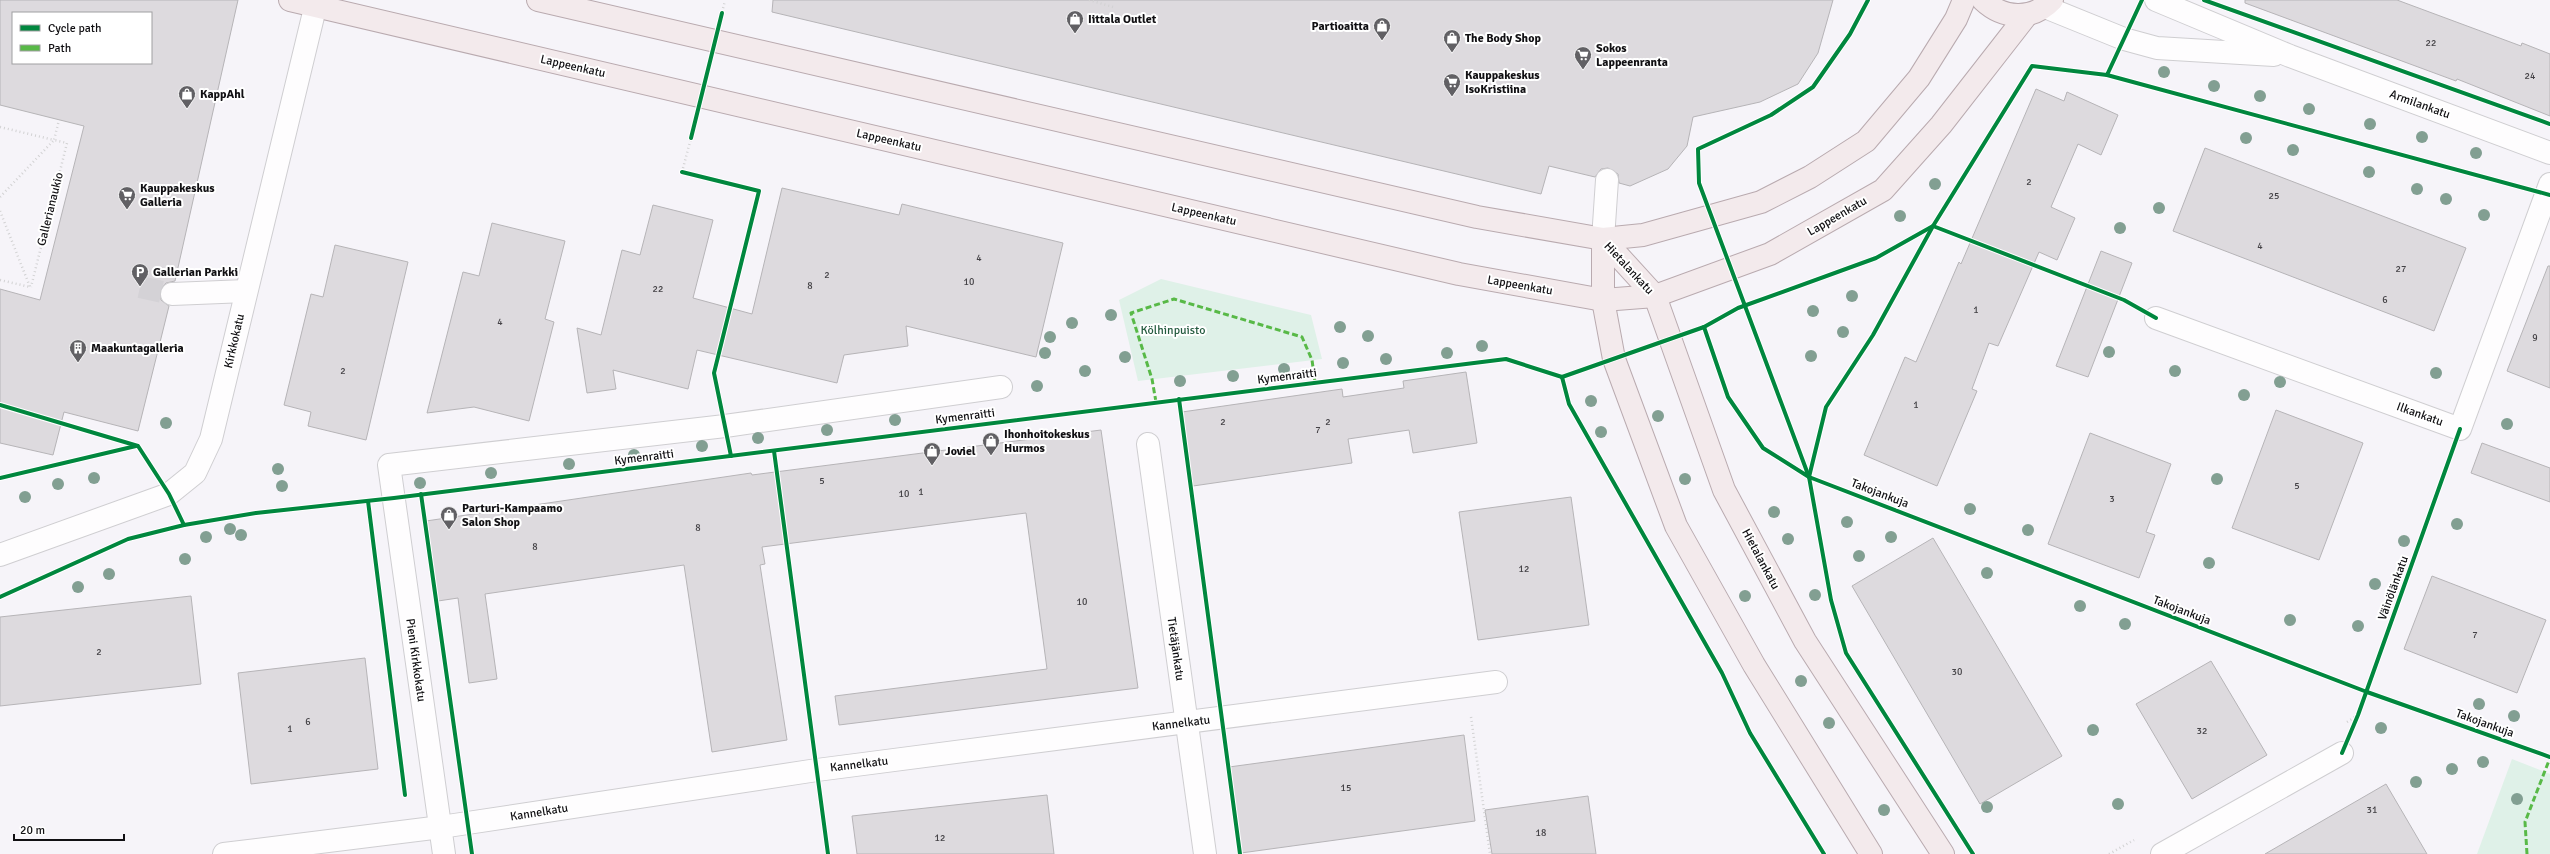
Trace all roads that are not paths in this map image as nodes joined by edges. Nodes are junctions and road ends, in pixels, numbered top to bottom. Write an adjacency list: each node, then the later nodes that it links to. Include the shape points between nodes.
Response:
1 (290, 0): 6 (main road, Lappeenkatu)
2 (538, 0): 12 (main road, via 1446,210)
3 (1964, 0): 12 (main road, via 1956,19 1919,78 1866,141 1810,177 1761,202 1643,235)
4 (1983, 0): 7 (main road, via 1992,8 2008,15)
5 (2156, 0): 8 (street, Armilankatu)
6 (317, 3): 13 (street, Kirkkokatu); 16 (main road, Lappeenkatu, via 1459,274)
7 (2041, 8): 8 (street, Armilankatu, via 2124,39 2156,48); 15 (main road, Lappeenkatu, via 1883,190 1770,254)
8 (2290, 56): 9 (street, Armilankatu)
9 (2550, 153)
10 (1607, 180): 12 (street)
11 (2550, 184): 17 (street, Ilkankatu, via 2460,429)
12 (1603, 239): 15 (main road, Hietalankatu); 16 (main road, Hietalankatu)
13 (246, 291): 14 (street); 21 (street, Kirkkokatu, via 211,440 195,474 169,494)
14 (172, 294)
15 (1655, 296): 16 (main road, Lappeenkatu); 30 (main road, Hietalankatu, via 1724,490 1805,641)
16 (1603, 300): 29 (main road, Hietalankatu, via 1614,358 1676,526 1754,665)
17 (2156, 318)
18 (1001, 387): 20 (street, Kymenraitti, via 725,426)
19 (1148, 444): 23 (street, Tietäjänkatu)
20 (389, 465): 25 (street, Pieni Kirkkokatu)
21 (0, 555)
22 (1496, 682): 23 (street, Kannelkatu)
23 (1187, 722): 25 (street, Kannelkatu, via 817,770); 28 (street, Tietäjänkatu)
24 (2342, 753): 31 (street)
25 (440, 827): 26 (street, Kannelkatu); 27 (street, Pieni Kirkkokatu)
26 (224, 854)
27 (444, 854)
28 (1205, 854)
29 (1871, 854)
30 (1943, 854)
31 (2162, 854)

